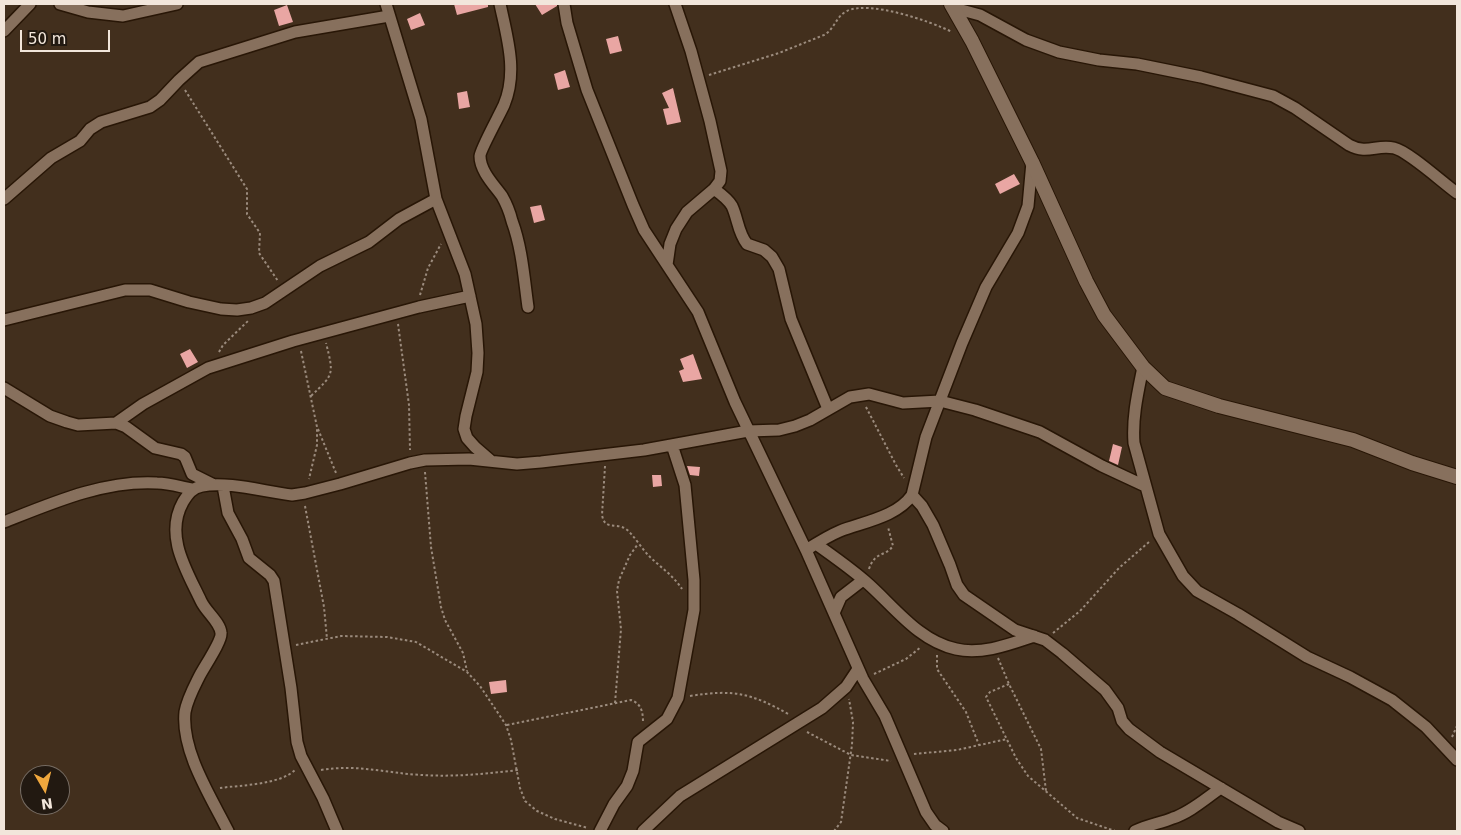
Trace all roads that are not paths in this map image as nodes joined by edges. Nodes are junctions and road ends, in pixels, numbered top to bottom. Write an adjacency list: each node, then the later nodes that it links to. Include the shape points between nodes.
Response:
1 (30, 4): 10 (street)
2 (60, 4): 3 (street, via 88,12 123,16)
3 (177, 4)
4 (386, 4): 9 (street)
5 (500, 4): 18 (street, via 512,75 505,103 480,157 512,221)
6 (564, 4): 16 (street, via 590,98 644,230)
7 (675, 4): 12 (street, via 691,51 721,171 720,181)
8 (952, 6): 11 (street); 13 (street, via 980,15 1026,40 1059,52 1192,75 1274,96 1358,150 1396,148)
9 (389, 16): 14 (street, via 295,32 199,62 160,100 150,107 101,122 80,141 51,158); 15 (street, via 421,119)
10 (4, 31)
11 (1032, 162): 20 (street, via 1104,315); 22 (street, via 1028,206 1018,232 986,287)
12 (714, 190): 16 (street, via 687,212 676,229); 23 (street, via 732,206 747,244 772,256 779,269 791,319)
13 (1457, 193)
14 (4, 199)
15 (436, 199): 17 (street, via 465,274); 19 (street, via 369,242 320,266 265,303 251,308 237,310 189,302 150,290 125,290)
16 (667, 265): 25 (street, via 698,312)
17 (470, 296): 24 (street, via 298,340 208,368); 27 (street, via 478,353 464,429 474,447)
18 (528, 307)
19 (4, 320)
20 (1143, 367): 28 (street, via 1165,388 1185,396 1353,440); 30 (street, via 1133,429)
21 (4, 388): 24 (street, via 50,416 67,422)
22 (940, 401): 23 (street, via 903,403 869,394 850,397); 30 (street, via 1040,432); 32 (street, via 926,437)
23 (828, 409): 25 (street, via 795,426)
24 (116, 423): 29 (street, via 155,448 181,454 192,474)
25 (748, 431): 26 (street); 34 (street)
26 (672, 445): 27 (street, via 524,463); 43 (street, via 685,485 694,580 694,610 678,698 667,719 638,742 627,786)
27 (490, 460): 29 (street, via 425,460 303,494)
28 (1457, 477)
29 (219, 485): 31 (street); 42 (street, via 249,558 274,581 292,688 297,742)
30 (1145, 486): 39 (street, via 1159,534 1182,576 1197,591 1307,657 1392,700 1426,727)
31 (192, 489): 33 (street, via 158,483 121,485 72,496); 41 (street, via 180,507 175,536 205,610 221,632 220,642 195,685 186,711 186,738 198,772)
32 (912, 492): 34 (street, via 908,502 901,506); 37 (street, via 933,525 960,591 1015,630)
33 (4, 522)
34 (811, 547): 35 (street); 36 (street)
35 (862, 578): 36 (street, via 841,597); 37 (street, via 905,619 935,641 956,650 995,648)
36 (834, 613): 38 (street)
37 (1039, 638): 40 (street, via 1105,690 1128,729)
38 (861, 674): 44 (street, via 822,708 680,796); 45 (street, via 885,716 926,812)
39 (1457, 760)
40 (1221, 788): 46 (street, via 1184,813); 47 (street)
41 (228, 831)
42 (337, 831)
43 (600, 831)
44 (643, 831)
45 (942, 831)
46 (1136, 831)
47 (1299, 831)

